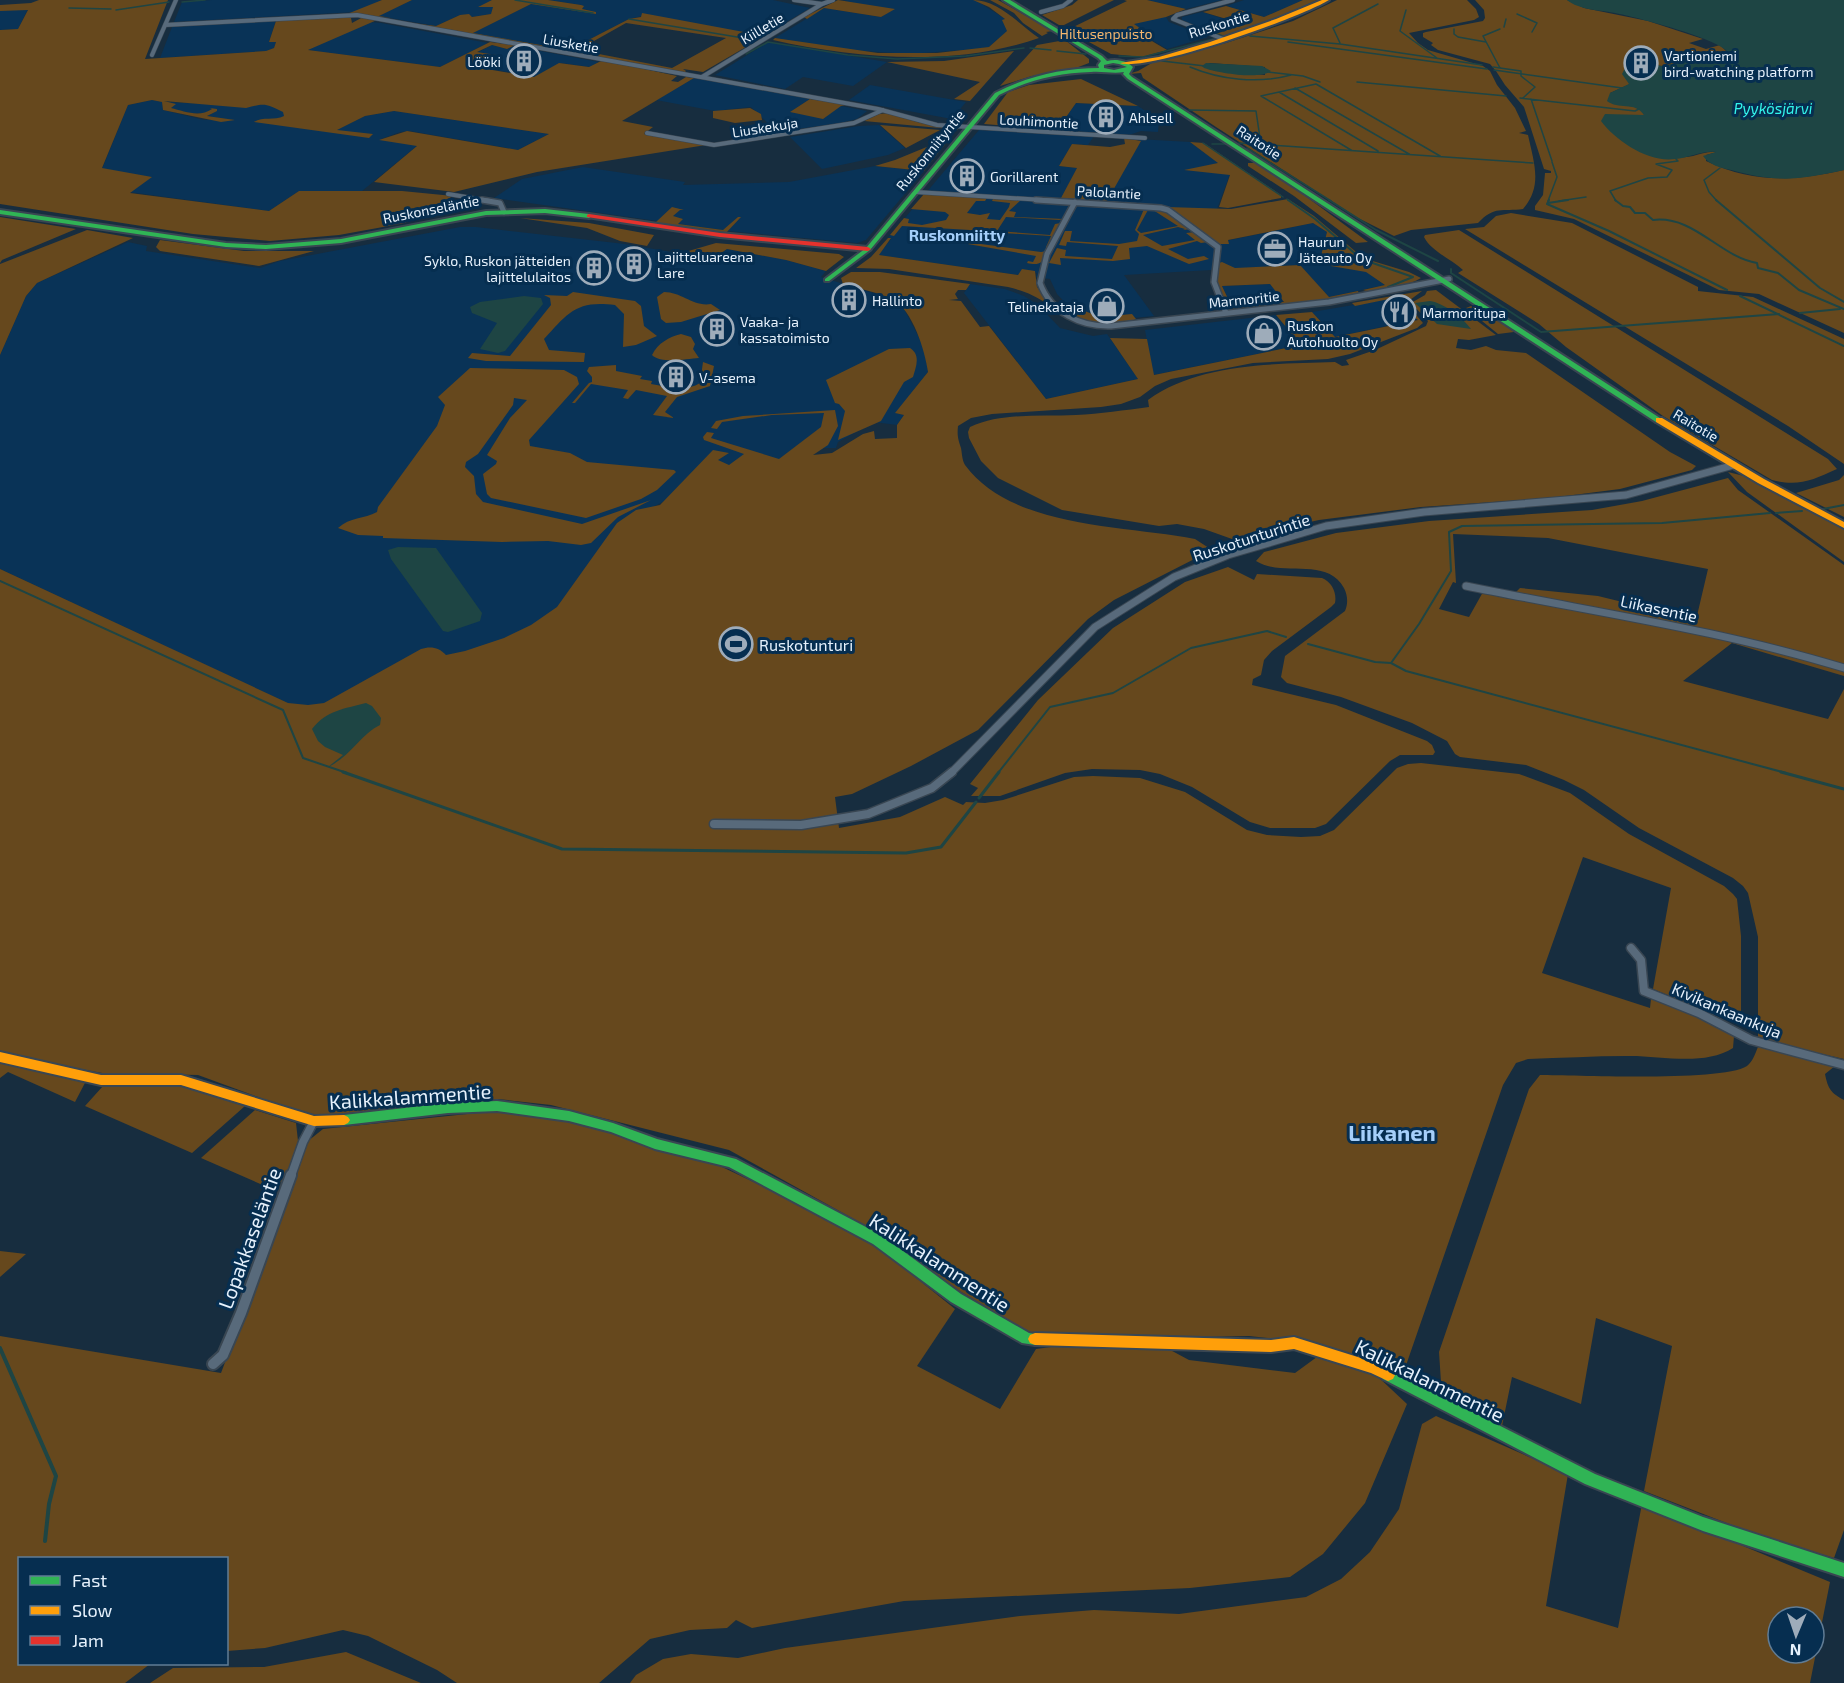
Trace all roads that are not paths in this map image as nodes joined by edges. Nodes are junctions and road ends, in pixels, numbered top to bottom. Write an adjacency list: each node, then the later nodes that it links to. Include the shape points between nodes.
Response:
1 (176, 0): 10 (street)
2 (794, 0): 8 (street)
3 (833, 0): 8 (street, Kiilletie)
4 (1008, 0): 9 (street)
5 (1071, 0): 9 (street, via 1064,6)
6 (1233, 0): 11 (street, via 1173,19)
7 (1326, 0): 11 (street, Ruskontie, via 1277,22)
8 (822, 4): 16 (street, Kiilletie)
9 (1038, 13): 12 (street)
10 (165, 25): 13 (street); 16 (street, Liusketie, via 357,15)
11 (1223, 39): 14 (street, Ruskontie)
12 (1092, 52): 14 (street); 15 (street, via 1103,59)
13 (152, 55)
14 (1124, 66): 15 (street, Ruskonniityntie); 17 (street, Raitotie, via 1126,74)
15 (1104, 68): 17 (street, Raitotie); 19 (street, Ruskonniityntie, via 1007,87)
16 (702, 77): 18 (street, Liusketie)
17 (1134, 80): 28 (street, Raitotie)
18 (883, 110): 19 (street, Liusketie, via 929,124); 20 (street, Liuskekuja, via 854,123 714,145)
19 (968, 128): 21 (street, Louhimontie); 22 (street, Ruskonniityntie)
20 (647, 133)
21 (1145, 138)
22 (916, 192): 24 (street, Palolantie); 27 (street, Ruskonniityntie)
23 (448, 194): 26 (street, via 500,202)
24 (1075, 202): 30 (street, Palolantie, via 1161,208 1185,222 1220,251 1214,268 1214,286); 30 (street, Marmoritie, via 1040,276 1048,297 1068,317 1080,324 1111,326)
25 (0, 212): 26 (street, Ruskonseläntie, via 226,245 266,247 340,241)
26 (504, 212): 27 (street, Ruskonseläntie, via 564,212 720,235)
27 (868, 249): 29 (street, Ruskonniityntie)
28 (1443, 278): 30 (street, Marmoritie, via 1329,302); 31 (street, Raitotie)
29 (827, 280)
30 (1226, 313)
31 (1734, 465): 32 (street, Raitotie); 35 (street, Ruskotunturintie, via 1626,495 1326,526 1228,555 1174,577 1095,627 985,741 932,788 868,814 801,825)
32 (1844, 525)
33 (1466, 586): 34 (street, Liikasentie, via 1770,645)
34 (1844, 668)
35 (714, 824)
36 (1631, 948): 38 (street, Kivikankaankuja, via 1641,960 1644,991 1751,1040)
37 (0, 1057): 39 (street, Kalikkalammentie, via 101,1080 182,1080)
38 (1844, 1065)
39 (314, 1121): 40 (street, Lopakkaseläntie, via 241,1313 223,1355); 41 (street, Kalikkalammentie, via 497,1106 569,1116 613,1128 655,1144 732,1163 878,1240 956,1298 1026,1339 1271,1346 1294,1342 1323,1350 1375,1368 1590,1479 1703,1524)
40 (213, 1364)
41 (1844, 1570)

